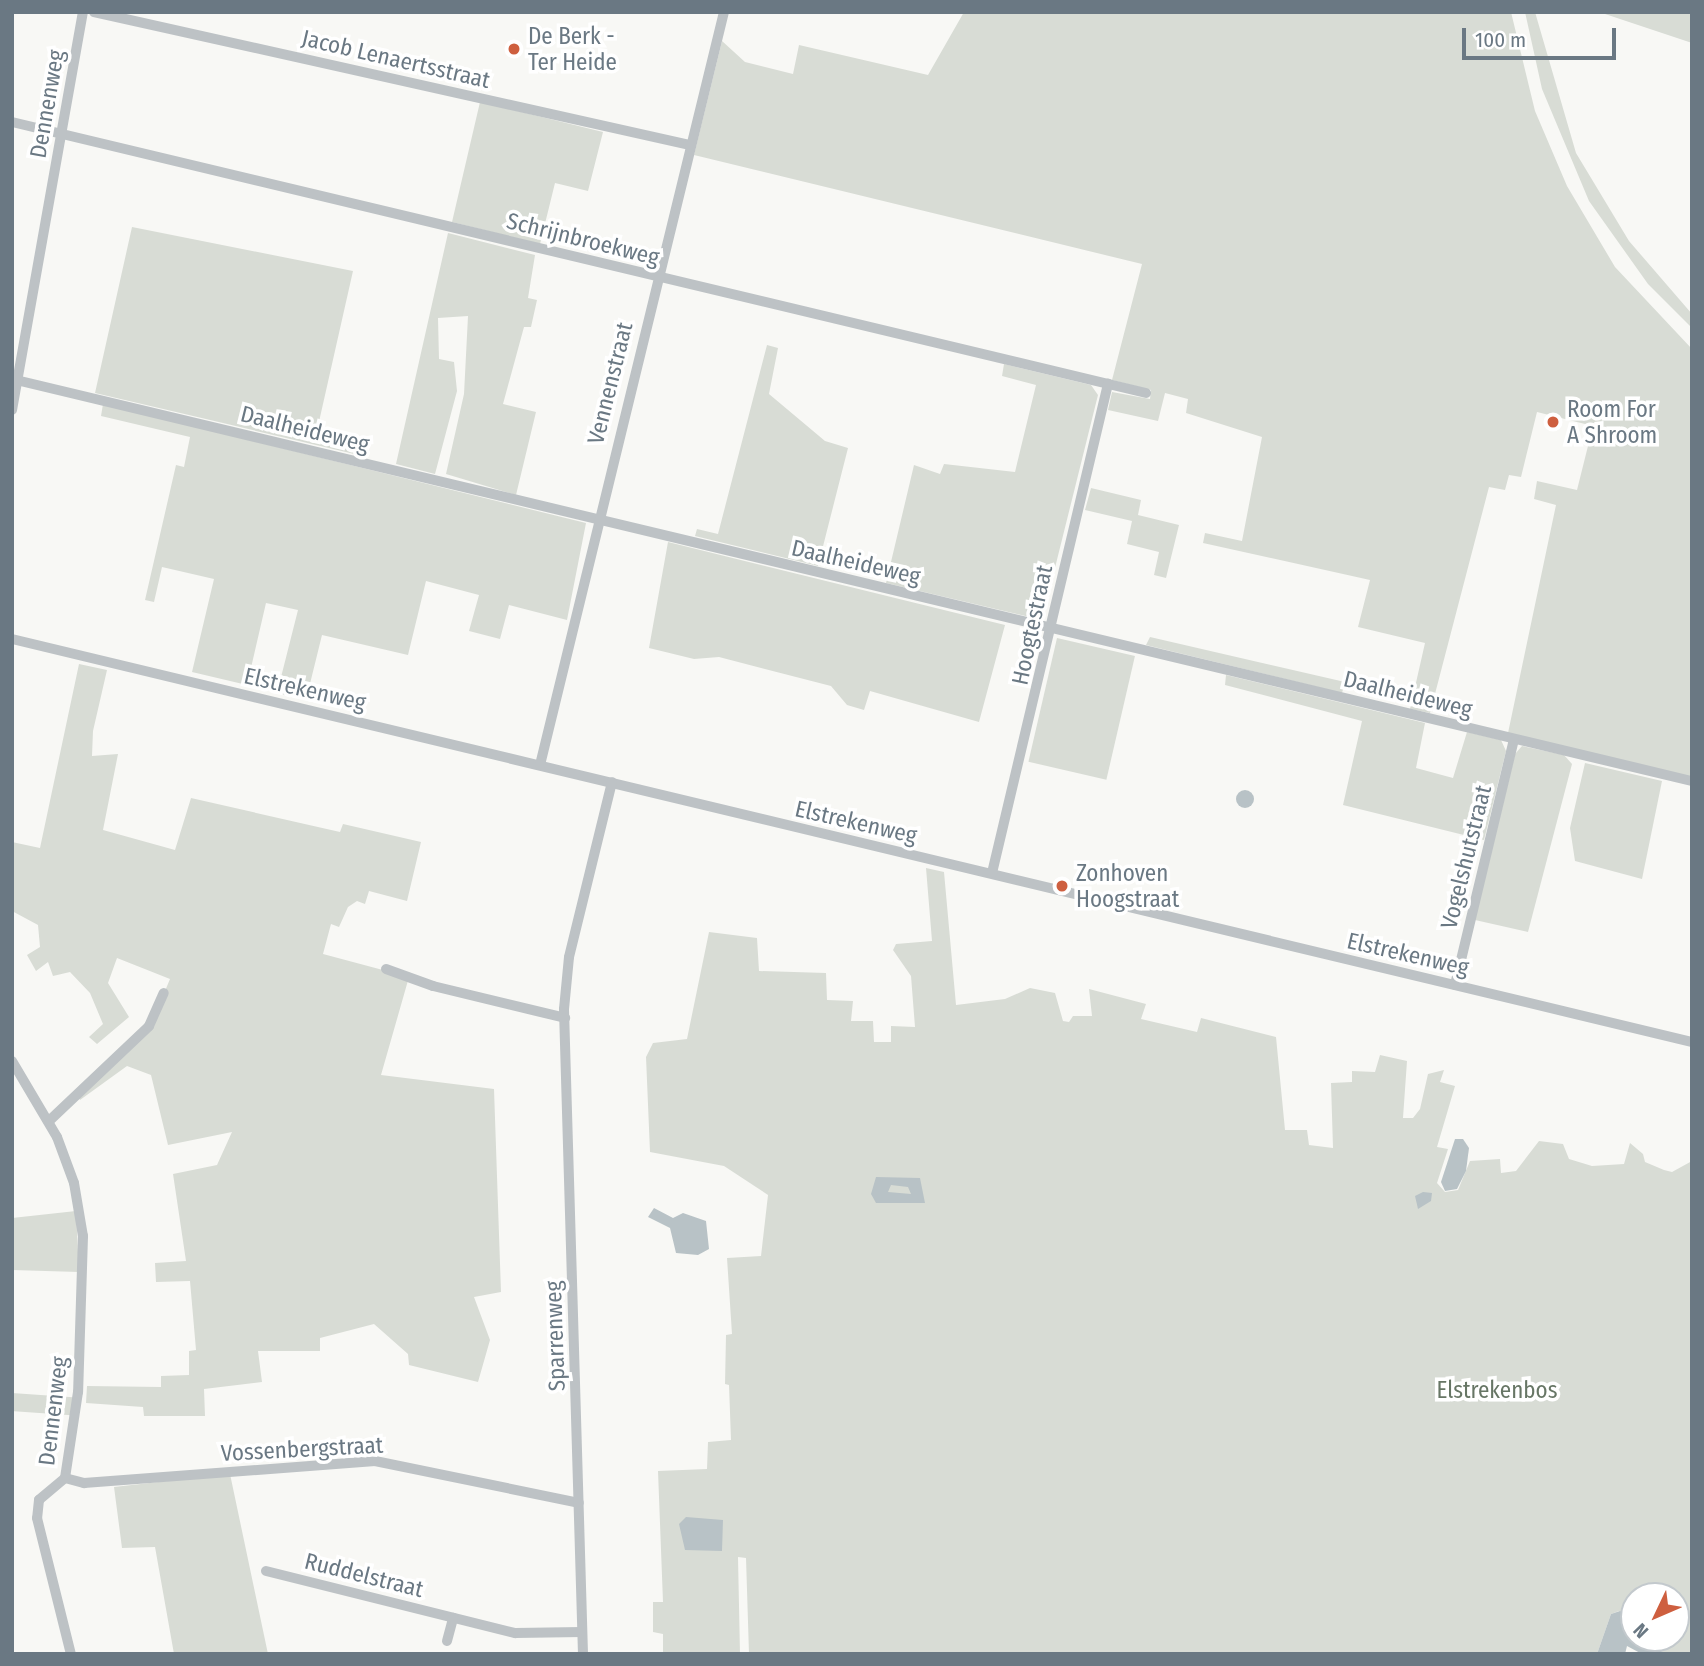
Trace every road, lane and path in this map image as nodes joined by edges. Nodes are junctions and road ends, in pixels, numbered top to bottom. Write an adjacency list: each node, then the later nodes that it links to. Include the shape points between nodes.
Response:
1 (83, 12): 5 (street, Dennenweg)
2 (94, 12): 6 (street, Jacob Lenaertsstraat)
3 (724, 12): 6 (street, Vennenstraat)
4 (12, 122): 5 (street, Schrijnbroekweg)
5 (61, 134): 7 (street, Schrijnbroekweg); 8 (street, Dennenweg)
6 (690, 145): 7 (street, Vennenstraat)
7 (656, 276): 9 (street, Schrijnbroekweg); 12 (street, Vennenstraat)
8 (15, 380): 11 (street, Dennenweg); 12 (street, Daalheideweg)
9 (1108, 384): 10 (street, Schrijnbroekweg); 13 (street, Hoogtestraat)
10 (1146, 393)
11 (12, 410)
12 (597, 519): 13 (street, Daalheideweg); 16 (street, Vennenstraat)
13 (1050, 628): 15 (street, Daalheideweg); 19 (street, Hoogtestraat)
14 (12, 639): 16 (street, Elstrekenweg)
15 (1514, 739): 17 (street, Daalheideweg); 21 (street, Vogelshutstraat)
16 (540, 765): 18 (street, Elstrekenweg)
17 (1692, 781)
18 (612, 782): 19 (street, Elstrekenweg); 23 (street, Sparrenweg, via 569,957)
19 (992, 873): 21 (street, Elstrekenweg)
20 (386, 969): 23 (street, via 433,986)
21 (1455, 985): 24 (street, Elstrekenweg)
22 (164, 993): 26 (street, via 149,1026)
23 (565, 1018): 28 (street, Sparrenweg)
24 (1692, 1042)
25 (12, 1061): 26 (street, Dennenweg)
26 (49, 1121): 27 (street, Dennenweg, via 74,1183 83,1236 77,1405)
27 (65, 1478): 28 (street, Vossenbergstraat, via 85,1483 375,1461); 33 (street, Dennenweg, via 39,1500 37,1518)
28 (579, 1503): 31 (street, Sparrenweg)
29 (266, 1571): 30 (street, Ruddelstraat)
30 (453, 1618): 31 (street, Ruddelstraat, via 515,1633); 32 (street)
31 (582, 1632): 34 (street, Sparrenweg)
32 (447, 1641)
33 (71, 1654)
34 (583, 1654)

